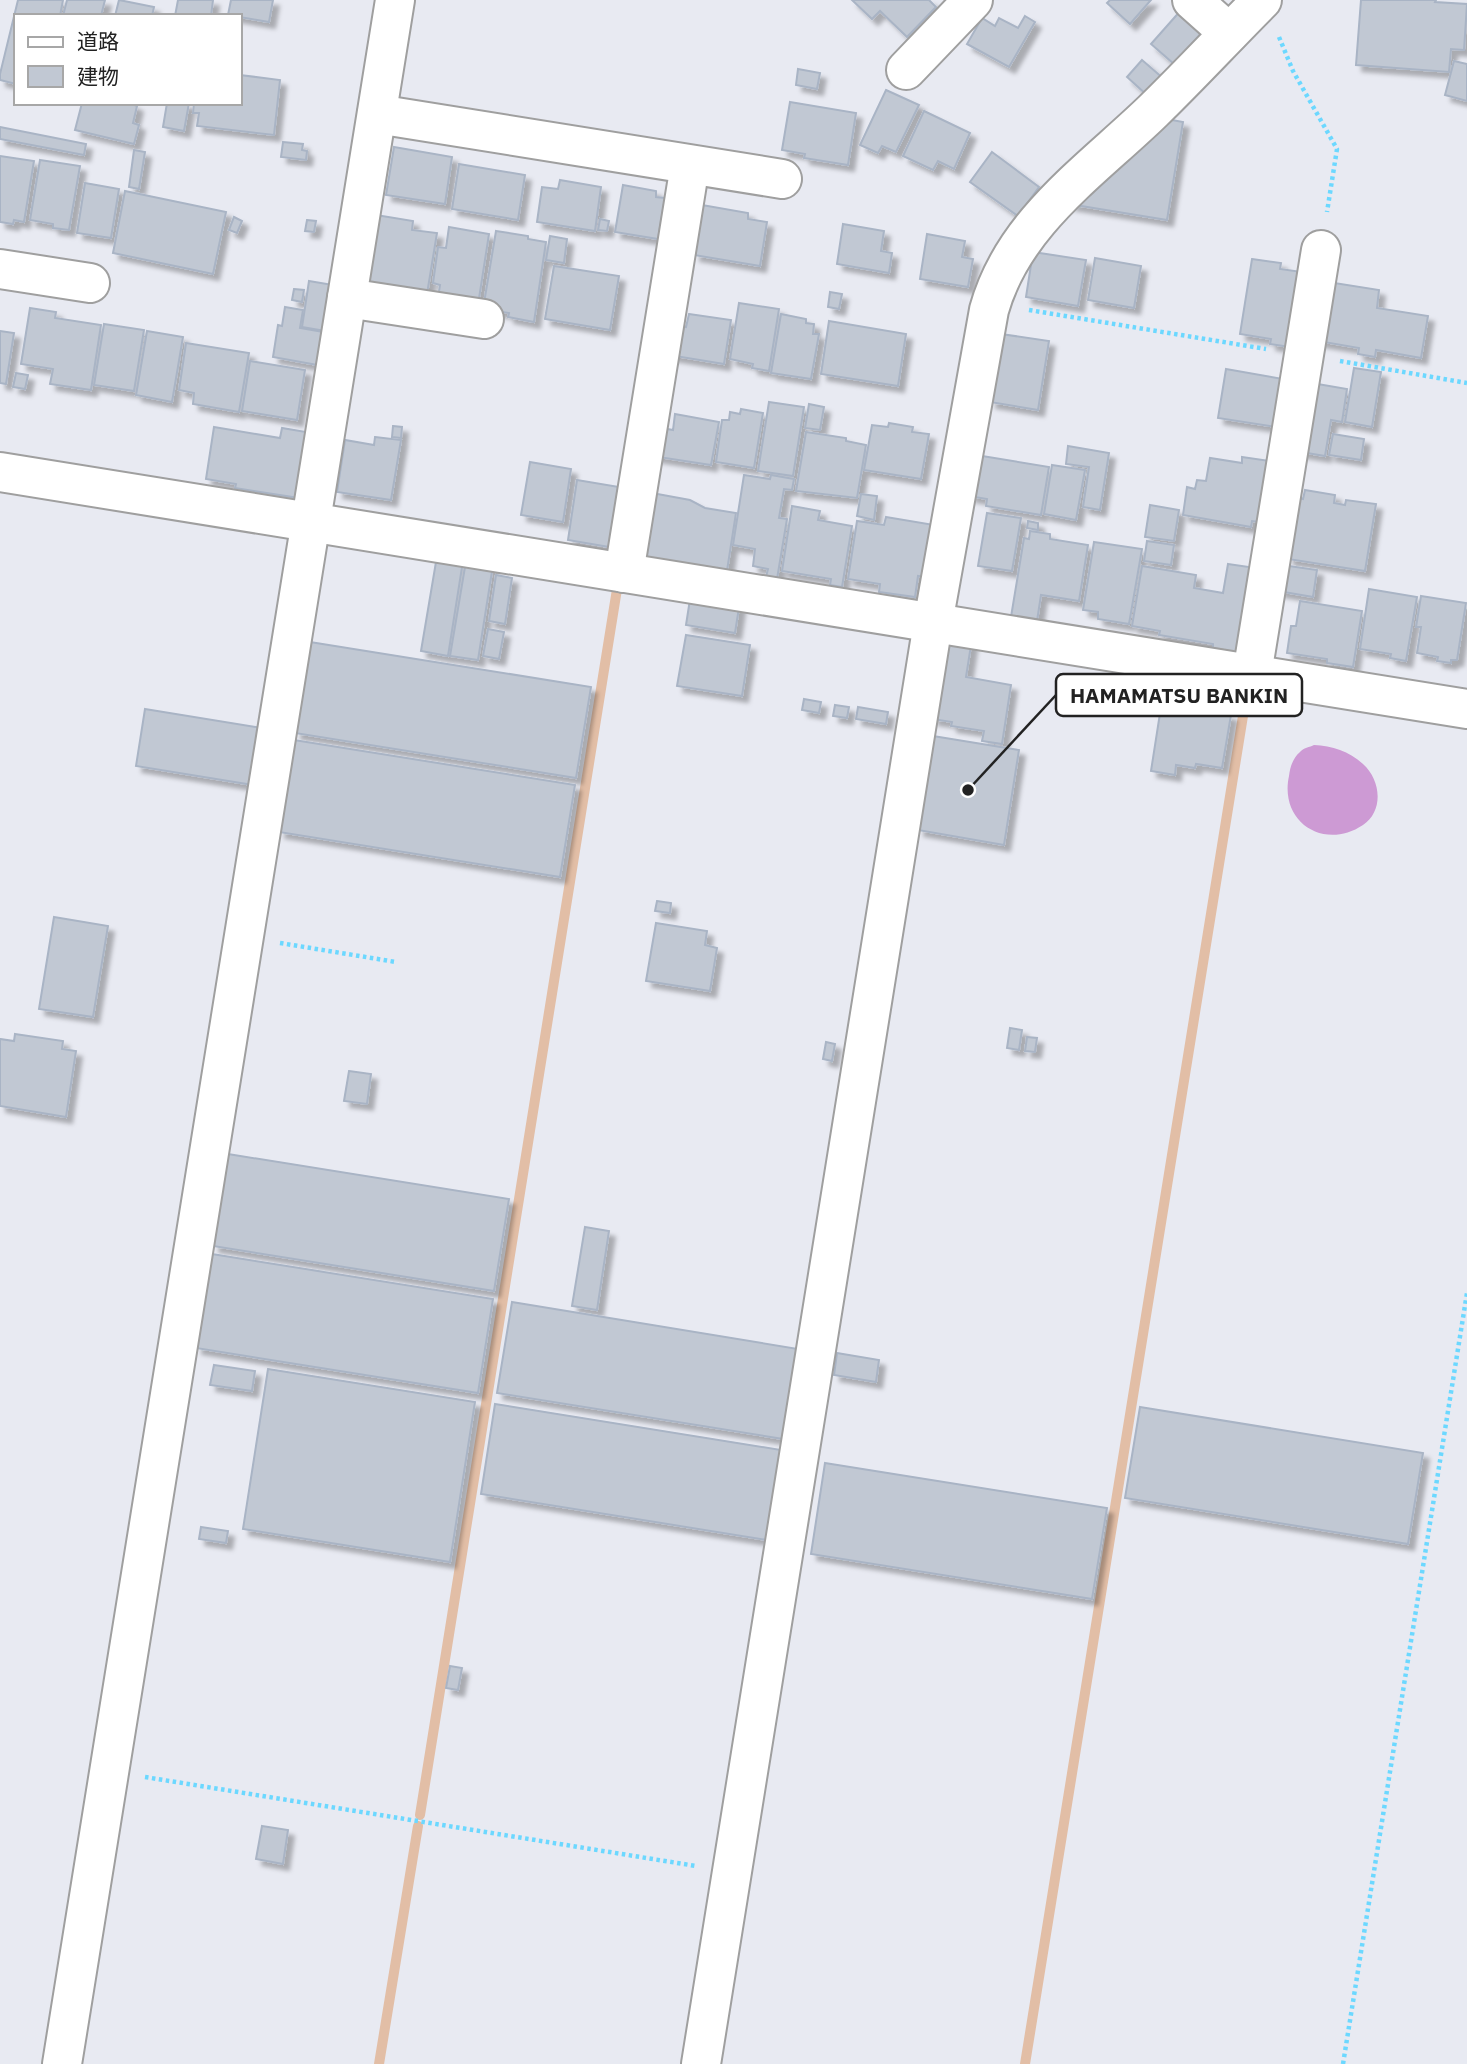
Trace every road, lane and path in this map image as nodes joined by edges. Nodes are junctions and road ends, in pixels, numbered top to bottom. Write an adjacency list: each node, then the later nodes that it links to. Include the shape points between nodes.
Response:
1 (395, 0): 8 (street)
2 (973, 0): 7 (street)
3 (1192, 0): 5 (street)
4 (1262, 0): 5 (street)
5 (1229, 33): 15 (street, via 1044,213 1011,258)
6 (1279, 36): 11 (path, via 1293,71 1337,149)
7 (906, 69)
8 (377, 114): 9 (street); 14 (street)
9 (691, 165): 10 (street); 21 (street)
10 (782, 179)
11 (1321, 250): 17 (street)
12 (0, 269): 13 (street)
13 (72, 270)
14 (348, 298): 16 (street); 20 (street)
15 (991, 304): 17 (path); 22 (street)
16 (484, 319)
17 (1304, 355): 18 (path); 23 (street)
18 (1467, 383)
19 (0, 472): 20 (street)
20 (311, 523): 21 (street); 25 (street)
21 (624, 573): 22 (street)
22 (933, 623): 23 (street); 31 (street)
23 (1252, 674): 24 (street)
24 (1467, 709)
25 (244, 937): 26 (path); 30 (street)
26 (396, 962)
27 (1467, 1293): 28 (path)
28 (1458, 1351): 29 (path); 34 (path)
29 (1467, 1352)
30 (110, 1771): 31 (path); 32 (street)
31 (732, 1872): 33 (street)
32 (62, 2064)
33 (701, 2064)
34 (1343, 2064)

